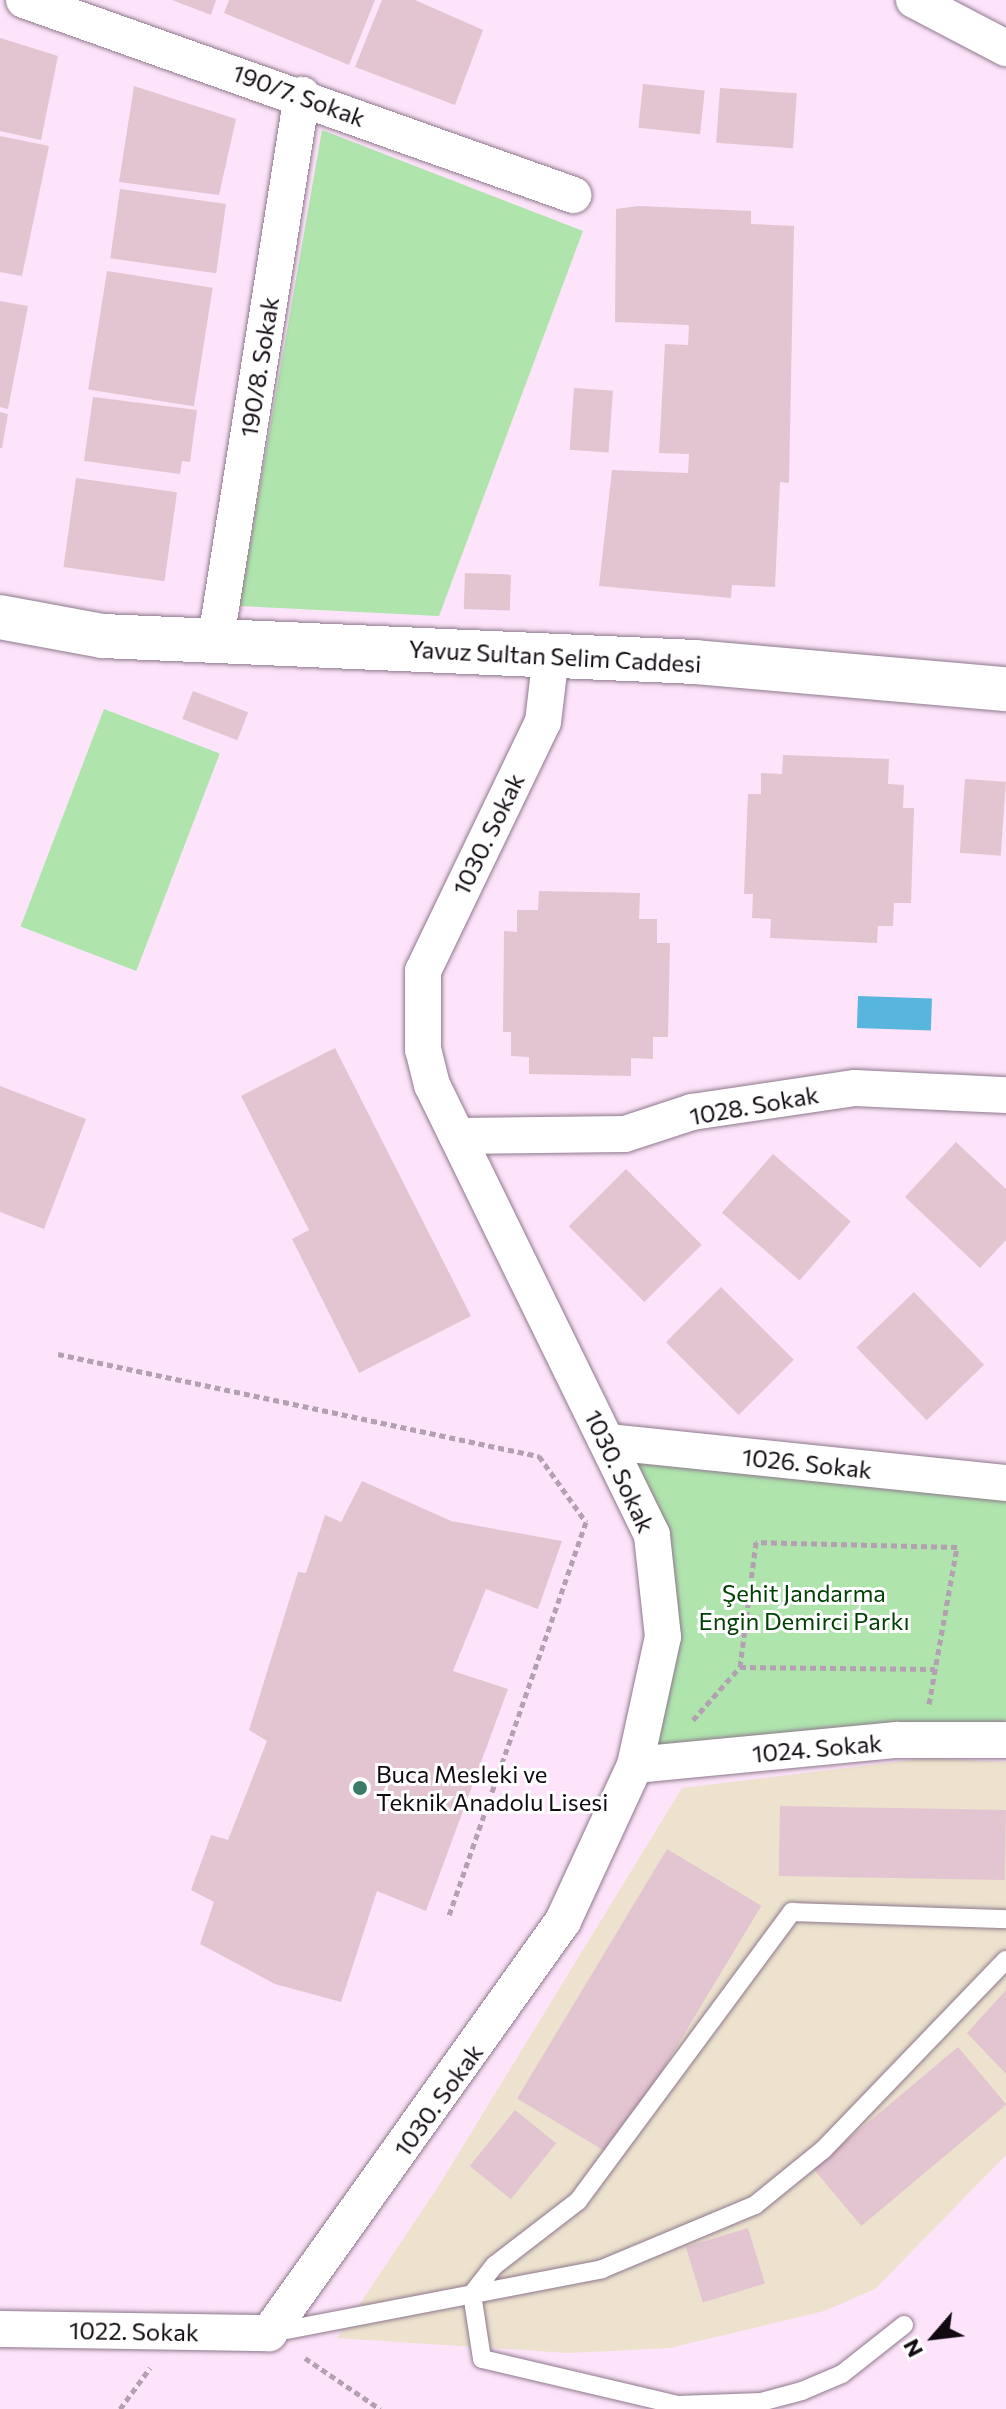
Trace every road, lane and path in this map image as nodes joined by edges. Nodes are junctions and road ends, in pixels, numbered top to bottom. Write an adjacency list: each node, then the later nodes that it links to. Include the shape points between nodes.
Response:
1 (24, 0): 4 (street, 190/7. Sokak)
2 (914, 0): 3 (street)
3 (1006, 48)
4 (302, 95): 5 (street, 190/7. Sokak); 8 (street, 190/8. Sokak)
5 (573, 195)
6 (0, 617): 7 (main road, Yavuz Sultan Selim Caddesi)
7 (103, 636): 8 (main road, Yavuz Sultan Selim Caddesi); 9 (main road, Yavuz Sultan Selim Caddesi)
8 (216, 639): 10 (main road, Yavuz Sultan Selim Caddesi)
9 (0, 649)
10 (551, 655): 11 (main road, Yavuz Sultan Selim Caddesi); 13 (street, 1030. Sokak, via 543,722 423,971 423,1050)
11 (1006, 689)
12 (1006, 1095): 13 (street, 1028. Sokak, via 855,1088 692,1112 625,1134)
13 (457, 1136): 15 (street, 1030. Sokak)
14 (58, 1354): 22 (path, via 539,1456 586,1522)
15 (609, 1442): 16 (street, 1026. Sokak); 21 (street, 1030. Sokak, via 652,1535 660,1593 663,1637)
16 (1006, 1483)
17 (740, 1667): 18 (path); 18 (path, via 756,1542 957,1547); 21 (path)
18 (935, 1669): 20 (path)
19 (1004, 1733): 20 (street, 1024. Sokak)
20 (922, 1740): 21 (street, 1024. Sokak)
21 (646, 1764): 28 (street, 1030. Sokak, via 563,1921)
22 (448, 1919)
23 (1006, 1919): 25 (lane, via 792,1912 578,2201 495,2265)
24 (1006, 1960): 25 (lane, via 823,2150 755,2205 602,2269)
25 (472, 2294): 26 (lane, via 482,2359 678,2405 761,2402 802,2391 842,2374); 28 (lane)
26 (904, 2325)
27 (0, 2329): 28 (street, 1022. Sokak)
28 (269, 2333): 29 (path)
29 (376, 2408)

